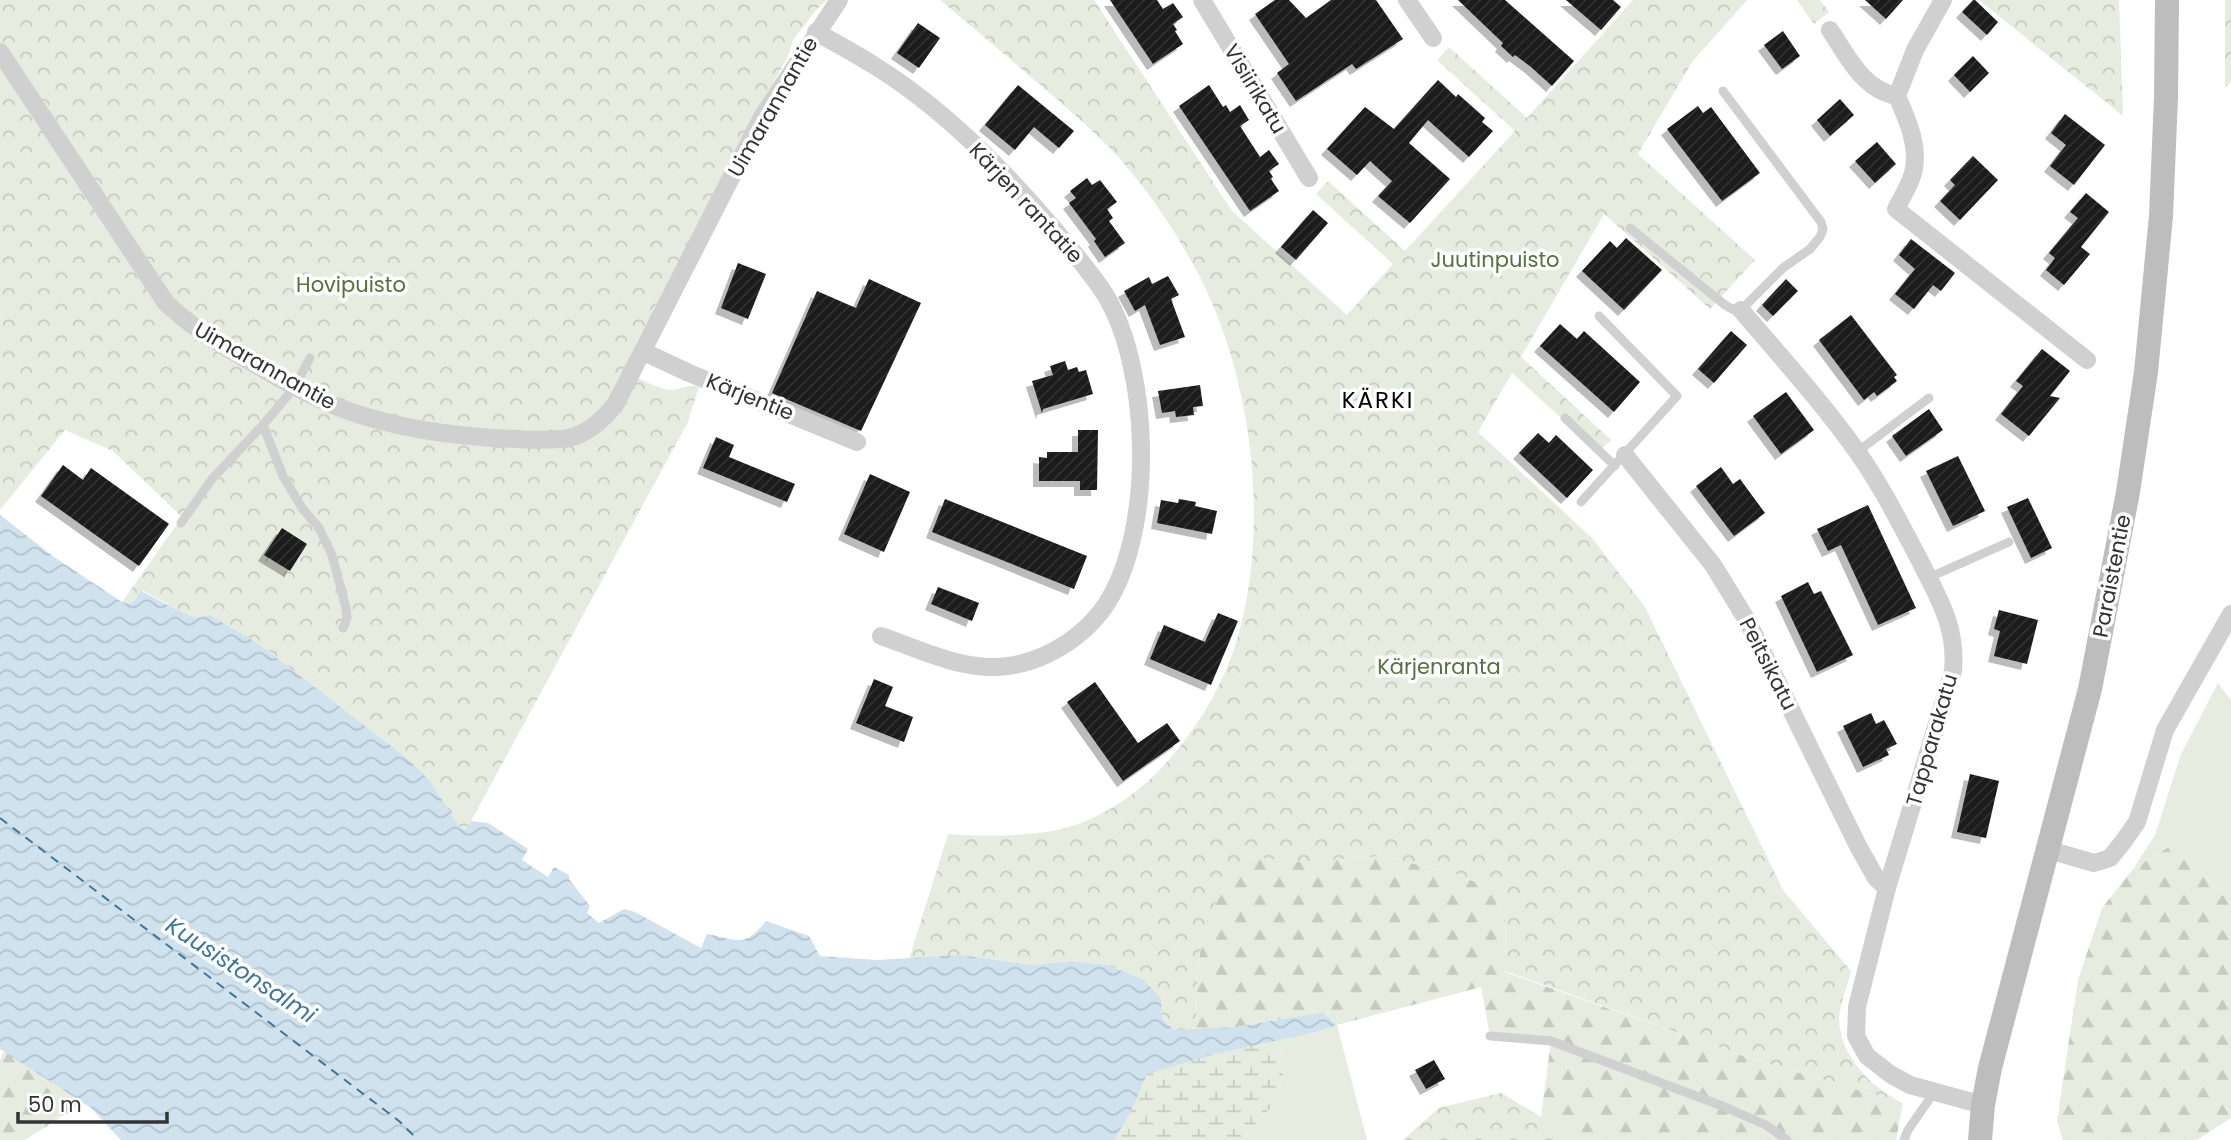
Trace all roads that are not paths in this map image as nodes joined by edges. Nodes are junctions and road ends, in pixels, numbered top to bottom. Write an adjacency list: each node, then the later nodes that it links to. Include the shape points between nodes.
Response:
1 (839, 0): 7 (street, Uimarannantie)
2 (1202, 0): 12 (street, Visiirikatu)
3 (1407, 0): 8 (street)
4 (1943, 0): 11 (street, via 1915,50)
5 (2167, 0): 33 (main road, Paraistentie, via 2161,216 2146,372 2090,689)
6 (1830, 30): 11 (street, via 1868,82 1882,93)
7 (816, 32): 16 (street, Uimarannantie, via 762,117); 32 (street, Kärjen rantatie, via 916,95 1027,198 1065,242 1107,298 1120,328 1141,421 1140,485 1127,555 1110,598 1067,643 1028,662 981,667 958,664)
8 (1433, 38)
9 (0, 52): 19 (street, Uimarannantie, via 166,303 200,333)
10 (1723, 92): 14 (lane, via 1822,229 1810,249 1783,268)
11 (1897, 96): 18 (street, via 1916,153 1913,174 1896,209)
12 (1309, 177)
13 (1630, 228): 14 (lane, via 1725,305)
14 (1741, 310): 24 (street, Tapparakatu)
15 (1599, 316): 25 (lane, via 1677,396)
16 (644, 352): 19 (street, Uimarannantie, via 603,420 570,438 467,438 344,410); 23 (street, Kärjentie)
17 (310, 358): 19 (lane)
18 (2087, 360)
19 (294, 387): 22 (lane)
20 (1929, 398): 24 (lane)
21 (1565, 418): 25 (lane)
22 (263, 425): 27 (lane, via 212,479); 31 (lane, via 283,476 332,555 346,608)
23 (858, 442)
24 (1857, 452): 29 (street, Tapparakatu)
25 (1620, 460): 26 (lane); 34 (street, Peitsikatu, via 1713,565 1748,622 1858,846)
26 (1581, 502)
27 (181, 523)
28 (2009, 542): 29 (lane)
29 (1928, 578): 34 (street, Tapparakatu, via 1950,624 1953,671)
30 (2231, 614): 33 (street, via 2165,730 2137,822 2123,842 2110,858 2094,863)
31 (343, 628)
32 (881, 636)
33 (2049, 850): 37 (main road, Paraistentie)
34 (1887, 888): 36 (street, Tapparakatu, via 1857,1007 1856,1035 1867,1056 1889,1074)
35 (1490, 1036): 38 (lane, via 1551,1041 1725,1107)
36 (1935, 1091): 37 (street, Tapparakatu); 39 (lane)
37 (1983, 1105): 40 (main road, Paraistentie)
38 (1787, 1140)
39 (1904, 1140)
40 (1980, 1140)

